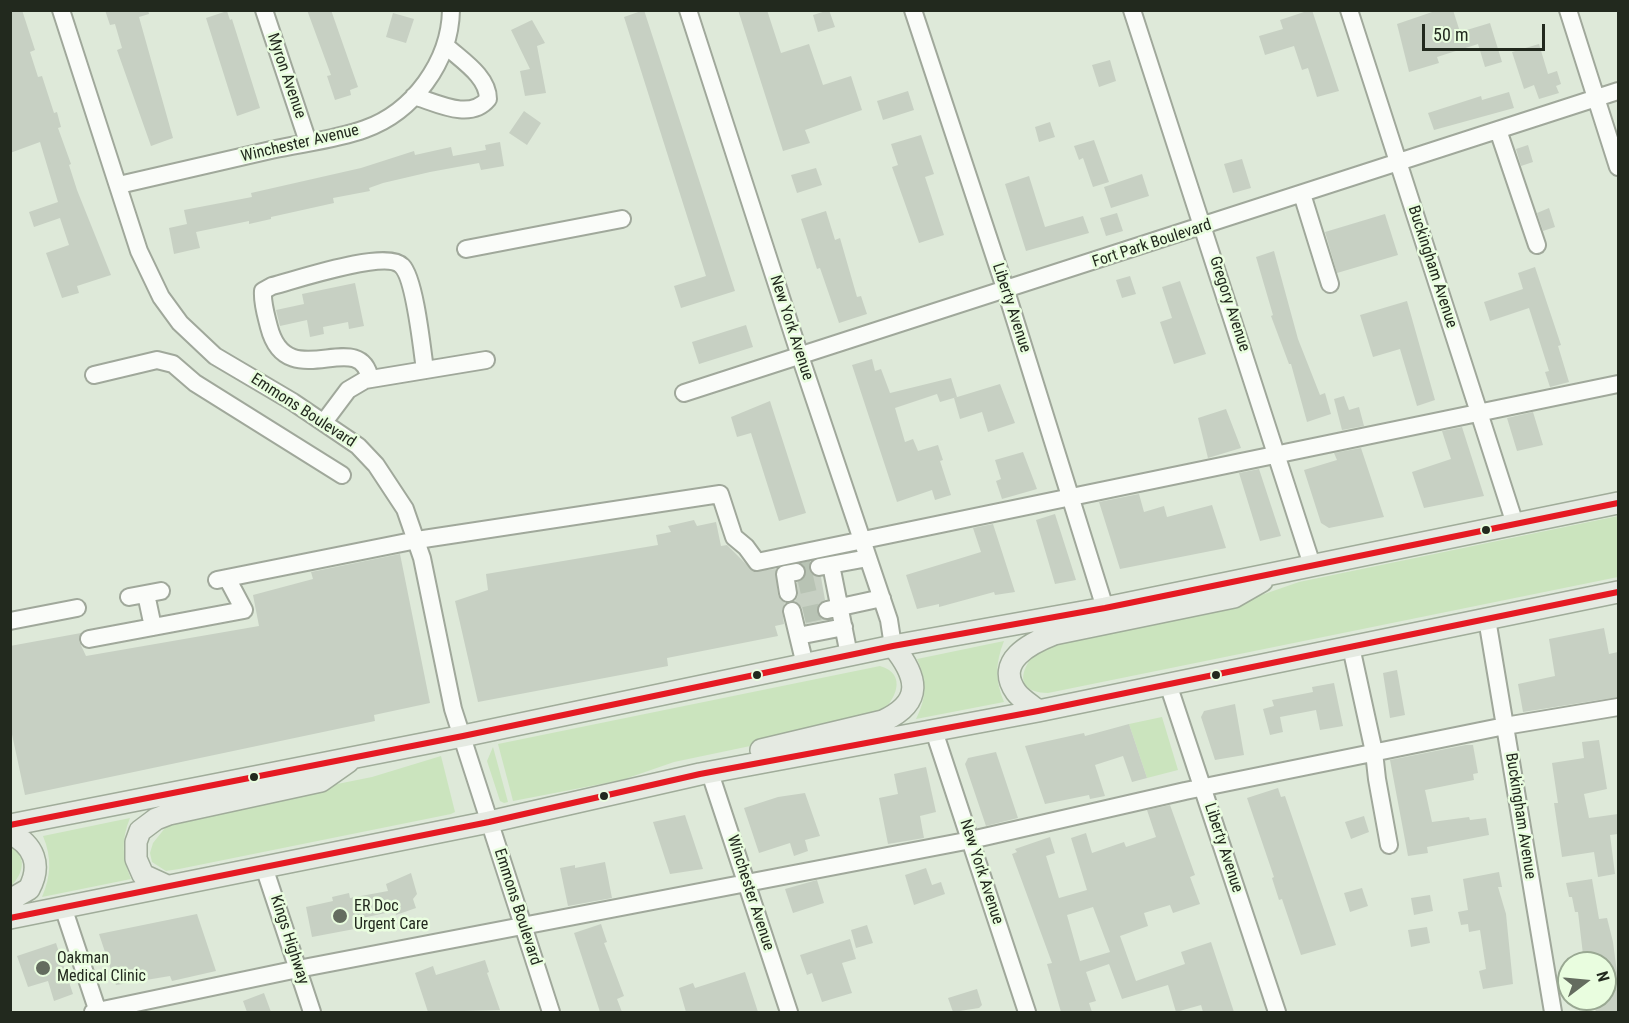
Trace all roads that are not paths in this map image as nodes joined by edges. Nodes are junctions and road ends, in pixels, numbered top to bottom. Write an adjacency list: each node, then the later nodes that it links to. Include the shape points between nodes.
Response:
1 (61, 10): 17 (street, Emmons Boulevard)
2 (264, 10): 14 (street, Myron Avenue)
3 (451, 10): 9 (street, Winchester Avenue)
4 (688, 10): 25 (street, New York Avenue)
5 (913, 10): 24 (street, Liberty Avenue)
6 (1132, 10): 20 (street, Gregory Avenue)
7 (1349, 10): 15 (street, Buckingham Avenue)
8 (1568, 10): 12 (street)
9 (445, 45): 11 (street, Winchester Avenue, via 435,68); 11 (street, via 482,79 488,99 472,111)
10 (1618, 91): 12 (street, Fort Park Boulevard)
11 (414, 96): 14 (street, Winchester Avenue, via 384,120 365,129)
12 (1596, 99): 13 (street, Fort Park Boulevard); 16 (street)
13 (1498, 130): 15 (street, Fort Park Boulevard); 21 (street)
14 (308, 142): 17 (street, Winchester Avenue)
15 (1398, 162): 18 (street, Fort Park Boulevard); 32 (street, Buckingham Avenue)
16 (1618, 167)
17 (119, 185): 33 (street, Emmons Boulevard, via 146,269 180,323 215,356)
18 (1302, 194): 20 (street, Fort Park Boulevard); 23 (street)
19 (622, 219): 22 (street)
20 (1204, 227): 24 (street, Fort Park Boulevard); 34 (street, Gregory Avenue)
21 (1537, 245)
22 (466, 249)
23 (1330, 284)
24 (1006, 291): 25 (street, Fort Park Boulevard); 36 (street, Liberty Avenue)
25 (800, 356): 31 (street, Fort Park Boulevard); 39 (street, New York Avenue)
26 (486, 360): 27 (street)
27 (425, 370): 29 (street); 29 (street, via 412,291 402,265 390,260 369,261 263,291 272,337 291,358 306,361 352,356 362,360)
28 (94, 375): 35 (street, via 157,360 173,363 195,383)
29 (370, 379): 33 (street, via 348,390)
30 (1618, 384): 32 (street)
31 (684, 393)
32 (1479, 413): 34 (street); 38 (street, Buckingham Avenue)
33 (324, 422): 40 (street, Emmons Boulevard, via 358,446 376,465 405,509)
34 (1277, 453): 36 (street); 42 (street, Gregory Avenue)
35 (342, 475)
36 (1071, 496): 39 (street); 49 (street, Liberty Avenue)
37 (1618, 503): 38 (main road)
38 (1515, 524): 42 (main road)
39 (862, 538): 40 (street, via 757,562 734,537 720,494); 41 (street, New York Avenue)
40 (417, 540): 53 (street, via 222,579 244,610); 66 (street, Emmons Boulevard, via 453,709)
41 (868, 558): 46 (street, New York Avenue); 48 (street, via 826,573)
42 (1312, 565): 43 (main road)
43 (1275, 573): 49 (main road); 63 (main road, via 1234,597 1054,634 1029,644 1017,654 1011,668 1012,684 1017,694)
44 (1618, 592): 51 (main road)
45 (145, 594): 53 (street)
46 (882, 598): 48 (street); 57 (street, New York Avenue)
47 (77, 608): 52 (street)
48 (833, 608): 54 (street)
49 (1105, 608): 57 (main road)
50 (797, 614): 55 (street)
51 (1486, 619): 58 (main road); 64 (street, Buckingham Avenue)
52 (10, 621)
53 (153, 627): 56 (street)
54 (843, 627): 55 (street); 59 (street)
55 (798, 636): 60 (street)
56 (89, 639)
57 (892, 646): 59 (main road); 69 (main road, via 913,678 909,702 900,714 721,759)
58 (1351, 647): 61 (main road); 67 (street)
59 (849, 655): 60 (main road)
60 (805, 664): 66 (main road)
61 (1168, 684): 63 (main road); 70 (street, Liberty Avenue)
62 (1618, 707): 64 (street)
63 (1038, 711): 65 (main road)
64 (1505, 726): 67 (street); 89 (street, Buckingham Avenue)
65 (934, 731): 69 (main road); 73 (street, New York Avenue)
66 (463, 736): 68 (main road); 71 (street, Emmons Boulevard)
67 (1374, 752): 70 (street); 74 (street)
68 (356, 757): 72 (main road); 77 (main road, via 321,781 169,814 146,825 136,842 136,859 143,875)
69 (705, 774): 71 (main road); 76 (street, Winchester Avenue)
70 (1203, 788): 73 (street); 88 (street, Liberty Avenue)
71 (489, 822): 75 (main road); 81 (street, Emmons Boulevard)
72 (16, 830): 78 (main road, via 34,855 33,881 21,896)
73 (971, 840): 76 (street); 87 (street, New York Avenue)
74 (1389, 845)
75 (264, 867): 77 (main road); 82 (street, Kings Highway)
76 (747, 883): 81 (street); 86 (street, Winchester Avenue)
77 (167, 886): 79 (main road)
78 (10, 900)
79 (63, 908): 80 (main road); 83 (street)
80 (10, 918)
81 (523, 926): 82 (street); 85 (street, Emmons Boulevard)
82 (298, 969): 83 (street); 84 (street, Kings Highway)
83 (96, 1012)
84 (312, 1012)
85 (551, 1012)
86 (789, 1012)
87 (1027, 1012)
88 (1276, 1012)
89 (1553, 1012)

